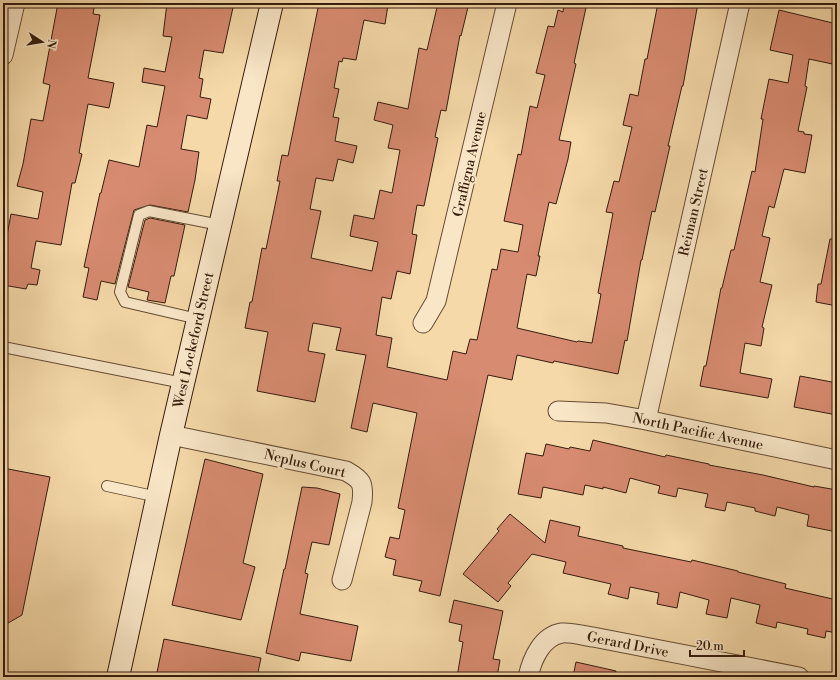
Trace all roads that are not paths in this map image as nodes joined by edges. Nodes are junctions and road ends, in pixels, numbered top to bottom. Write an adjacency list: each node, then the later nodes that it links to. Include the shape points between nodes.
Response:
1 (15, 3): 5 (street)
2 (272, 3): 6 (street, West Lockeford Street)
3 (507, 3): 8 (street, Graffigna Avenue, via 436,301)
4 (740, 3): 12 (street, Reiman Street)
5 (3, 55)
6 (220, 225): 7 (street, West Lockeford Street); 7 (lane, via 149,211 139,215 120,292 125,302)
7 (198, 319): 10 (street, West Lockeford Street)
8 (423, 322)
9 (3, 347): 10 (lane)
10 (183, 383): 13 (street, West Lockeford Street)
11 (558, 411): 12 (street, North Pacific Avenue, via 606,413)
12 (646, 420): 14 (street, North Pacific Avenue)
13 (171, 435): 16 (street, West Lockeford Street); 17 (street, Neplus Court, via 346,470 358,478 363,488 362,502)
14 (837, 460)
15 (107, 486): 16 (lane)
16 (158, 497): 18 (street, West Lockeford Street)
17 (342, 580)
18 (118, 677)
19 (528, 677): 20 (street, Gerard Drive, via 540,647 550,636 563,633 601,638)
20 (798, 677)

